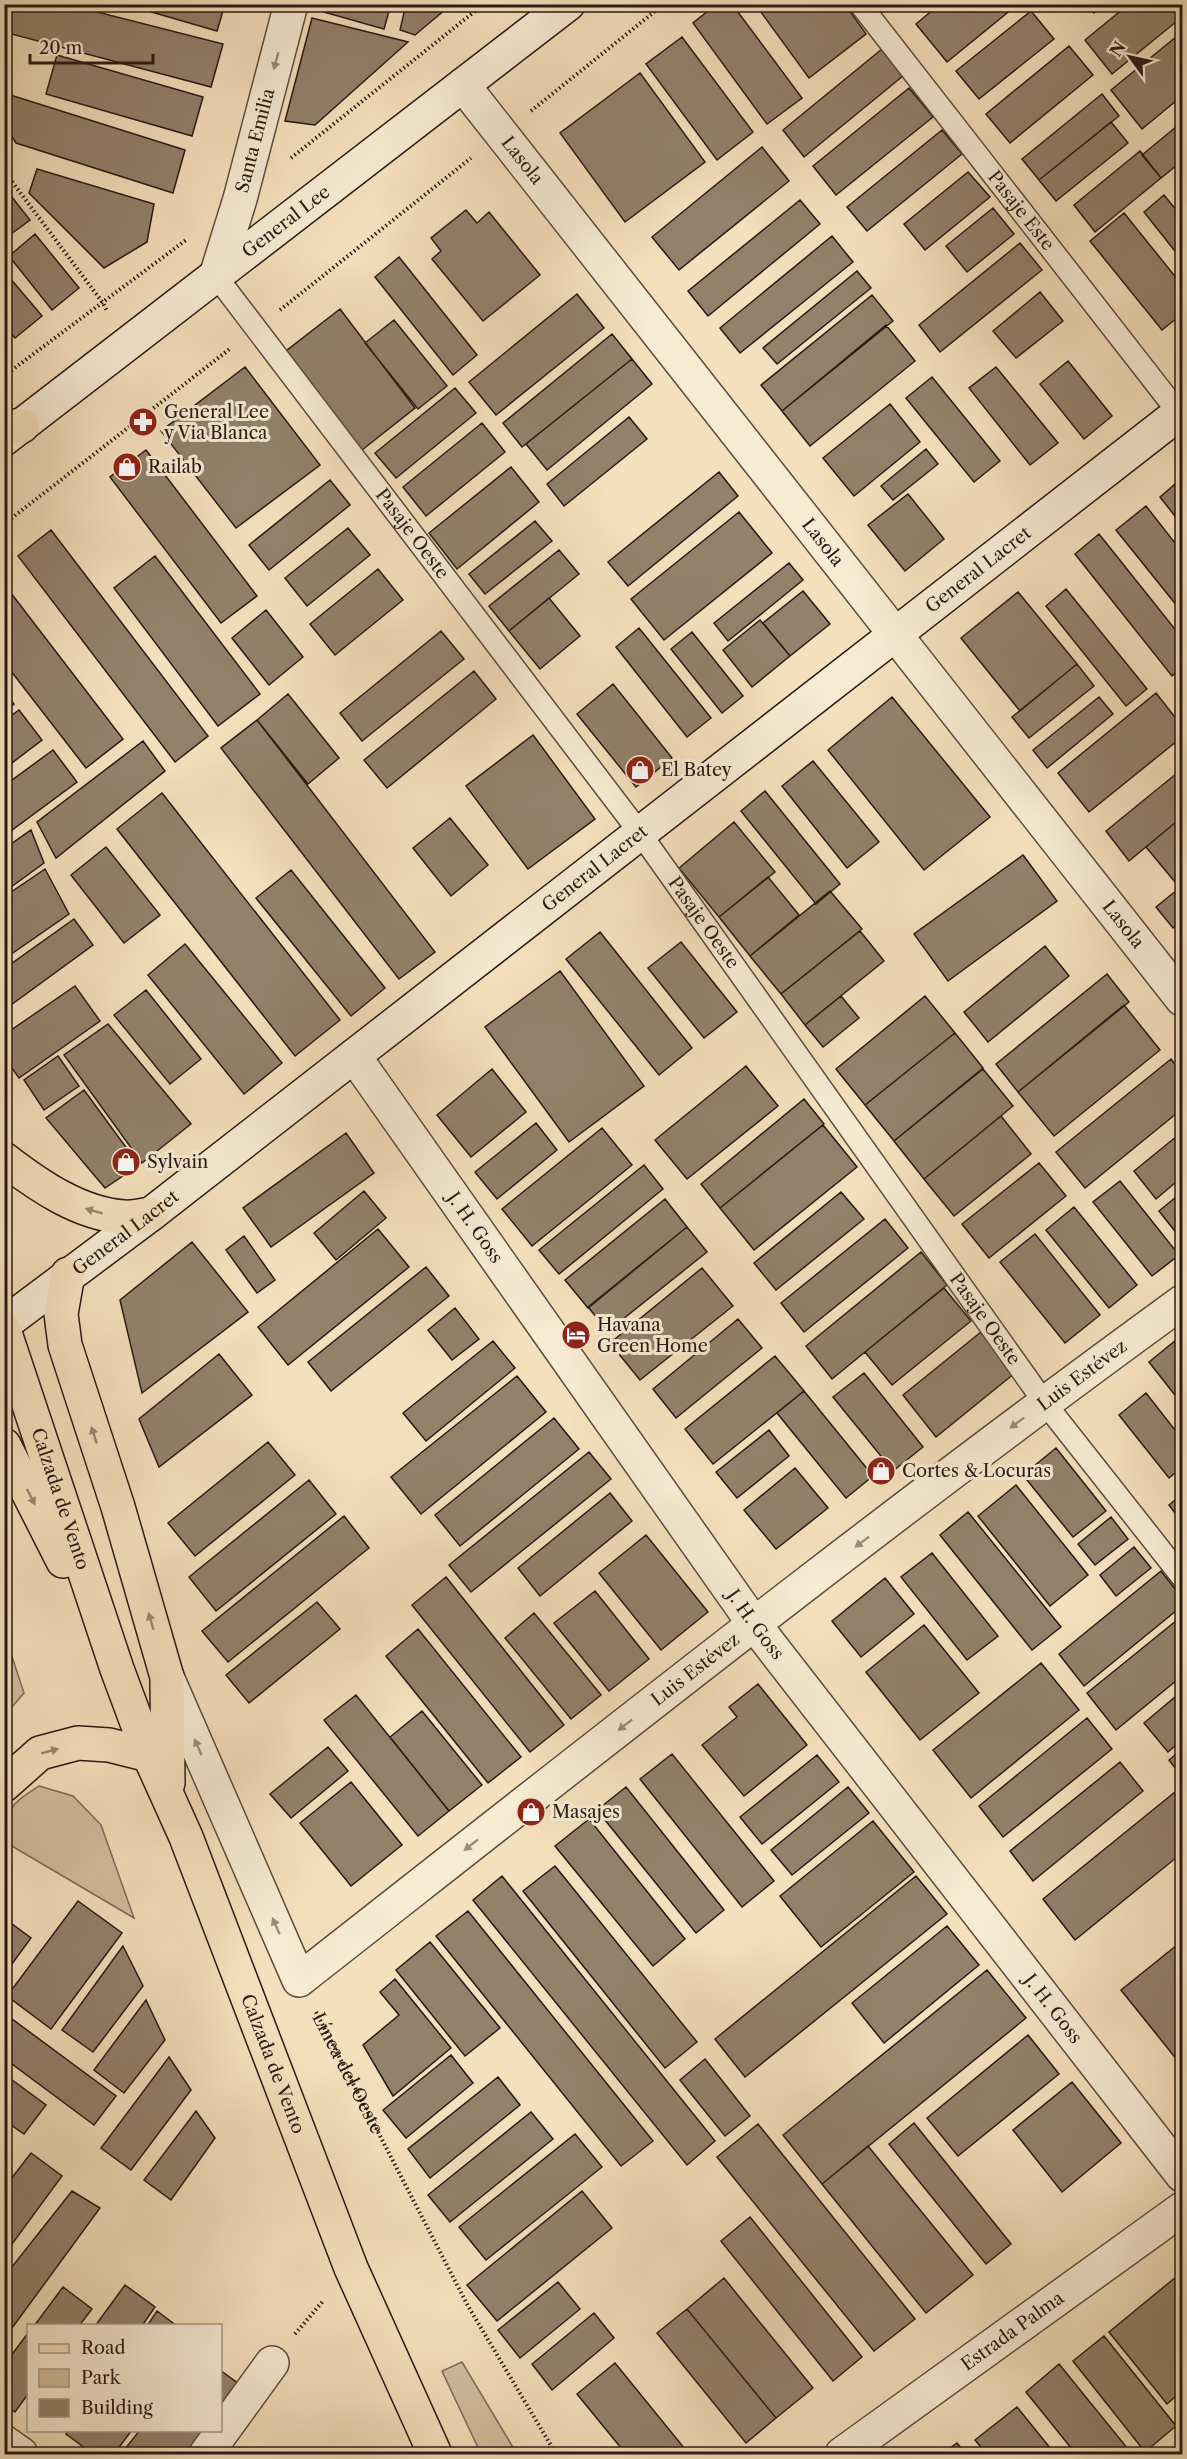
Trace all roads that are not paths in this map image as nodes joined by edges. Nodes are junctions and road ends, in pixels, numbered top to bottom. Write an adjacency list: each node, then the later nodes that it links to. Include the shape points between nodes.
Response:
1 (291, 4): 5 (street, Santa Emilia, one-way to 5)
2 (568, 4): 4 (street, General Lee)
3 (860, 4): 6 (lane, Pasaje Este)
4 (463, 85): 5 (street, General Lee); 8 (street, Lasola)
5 (216, 276): 7 (street, General Lee); 9 (lane, Pasaje Oeste)
6 (1182, 414): 8 (street, General Lacret)
7 (10, 430)
8 (894, 635): 9 (street, General Lacret); 10 (street, Lasola)
9 (640, 834): 11 (street, General Lacret); 18 (lane, Pasaje Oeste)
10 (1182, 999)
11 (354, 1056): 13 (street, General Lacret); 21 (street, J. H. Goss)
12 (4, 1159): 13 (main road, one-way to 12, via 127,1218 87,1210)
13 (151, 1214): 14 (street, General Lacret)
14 (68, 1274): 16 (street, General Lacret); 23 (main road, one-way to 14, via 118,1507 65,1345 61,1314)
15 (1182, 1302): 18 (street, Luis Estévez)
16 (4, 1324)
17 (4, 1330): 22 (main road, Calzada de Vento)
18 (1044, 1402): 20 (lane, Pasaje Oeste); 21 (street, Luis Estévez, one-way to 21)
19 (4, 1445): 22 (main road, Calzada de Vento, one-way to 22)
20 (1182, 1576)
21 (754, 1624): 23 (street, Luis Estévez, one-way to 23, via 299,1980); 27 (street, J. H. Goss)
22 (117, 1669): 24 (main road, Calzada de Vento)
23 (167, 1677): 26 (main road)
24 (149, 1755): 25 (main road, one-way to 24, via 40,1753 78,1743 109,1745); 26 (main road, Calzada de Vento)
25 (4, 1785)
26 (168, 1797): 35 (main road, Calzada de Vento, via 351,2268)
27 (1182, 2175)
28 (1182, 2209): 36 (street, Estrada Palma)
29 (272, 2363): 30 (street)
30 (222, 2432)
31 (222, 2432): 34 (street)
32 (4, 2442): 33 (street)
33 (21, 2454)
34 (206, 2454)
35 (435, 2454)
36 (842, 2454)

